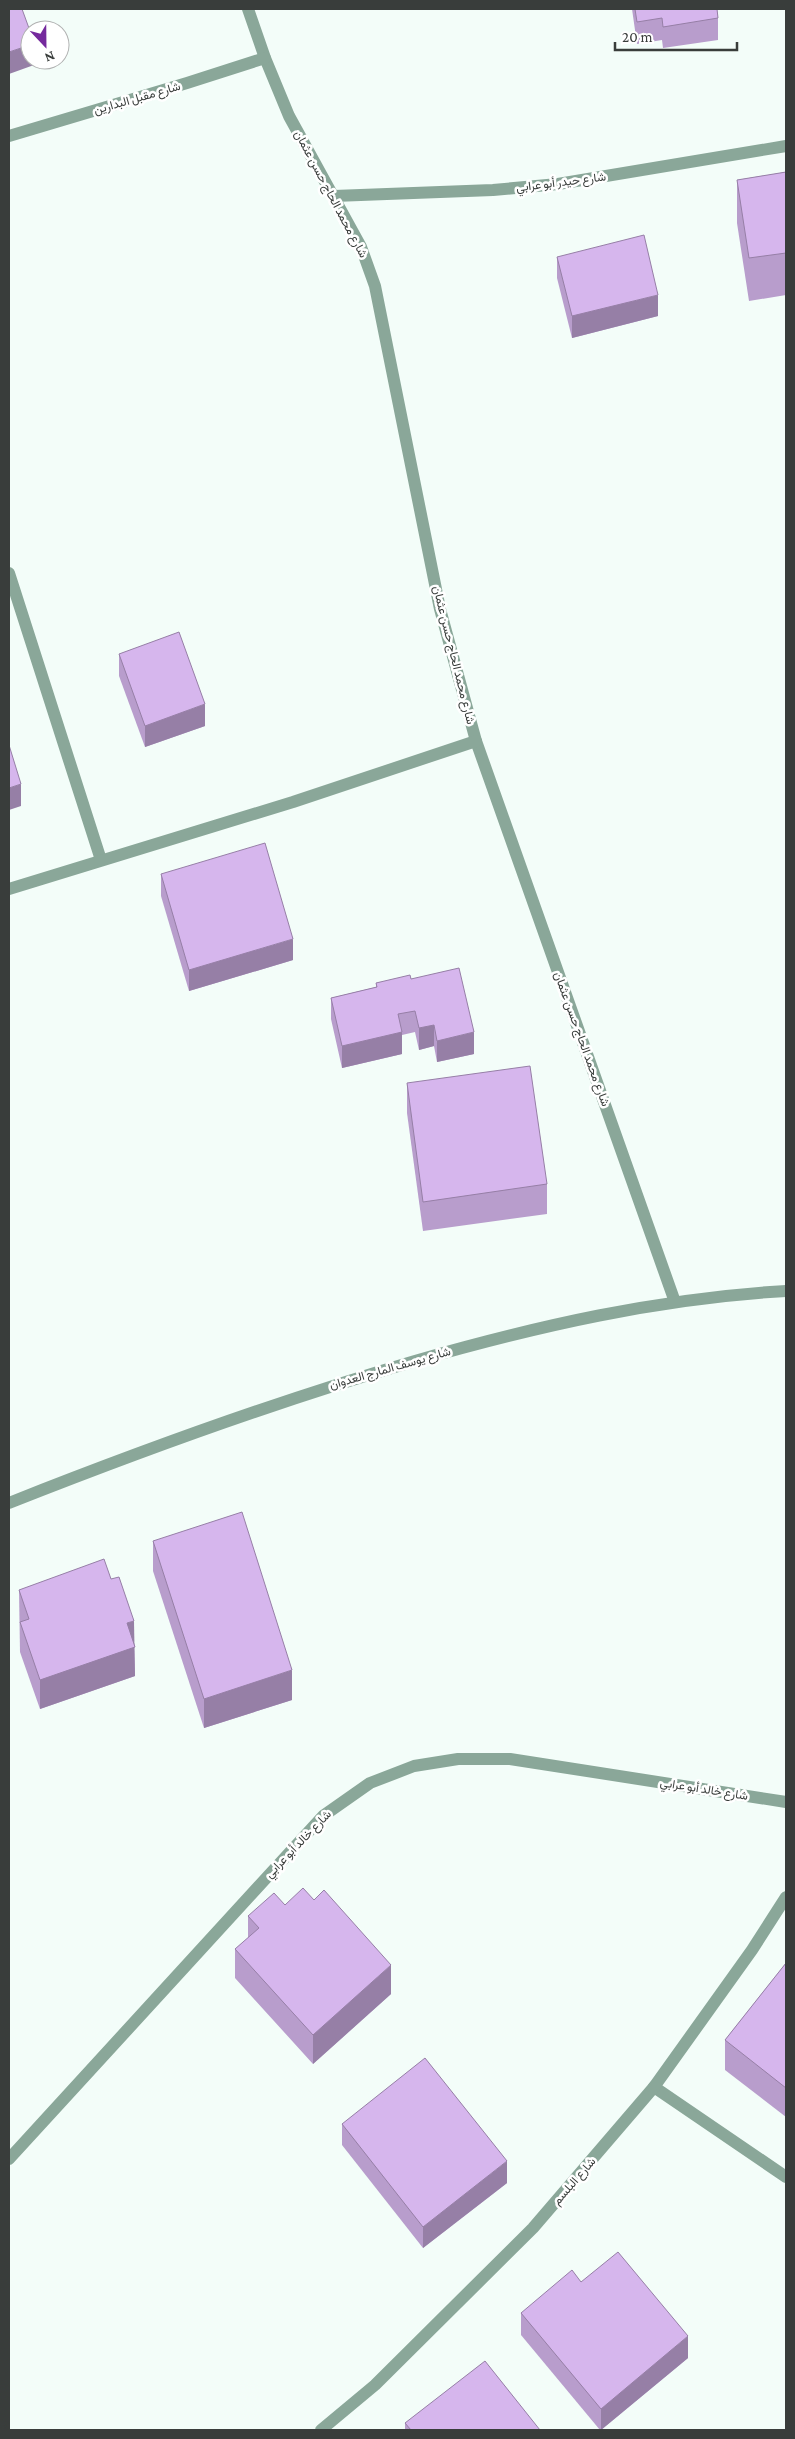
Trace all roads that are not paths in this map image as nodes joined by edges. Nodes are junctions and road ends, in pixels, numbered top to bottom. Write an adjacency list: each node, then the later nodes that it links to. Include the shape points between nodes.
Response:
1 (248, 9): 2 (street, شارع محمد الحاج حسن عثمان)
2 (265, 58): 3 (street, شارع مقبل البدارين); 5 (street, شارع محمد الحاج حسن عثمان, via 289,116)
3 (9, 136)
4 (786, 146): 5 (street, شارع حيدر أبو عرابي, via 558,184 493,190)
5 (334, 196): 7 (street, شارع محمد الحاج حسن عثمان, via 361,247 375,286 440,608)
6 (9, 574): 8 (street)
7 (476, 741): 8 (street); 11 (street, شارع محمد الحاج حسن عثمان)
8 (101, 860): 9 (street)
9 (9, 889)
10 (786, 1291): 11 (street, شارع يوسف المارج العدوان)
11 (675, 1302): 12 (street, شارع يوسف المارج العدوان, via 529,1331 323,1388 134,1454)
12 (9, 1503)
13 (786, 1802): 16 (street, شارع خالد أبو عرابي, via 510,1759 458,1759 414,1766 370,1783 323,1816)
14 (786, 1897): 15 (street, شارع البلسم)
15 (654, 2087): 17 (street); 18 (street, شارع البلسم, via 533,2228 375,2386)
16 (9, 2159)
17 (786, 2177)
18 (321, 2430)

